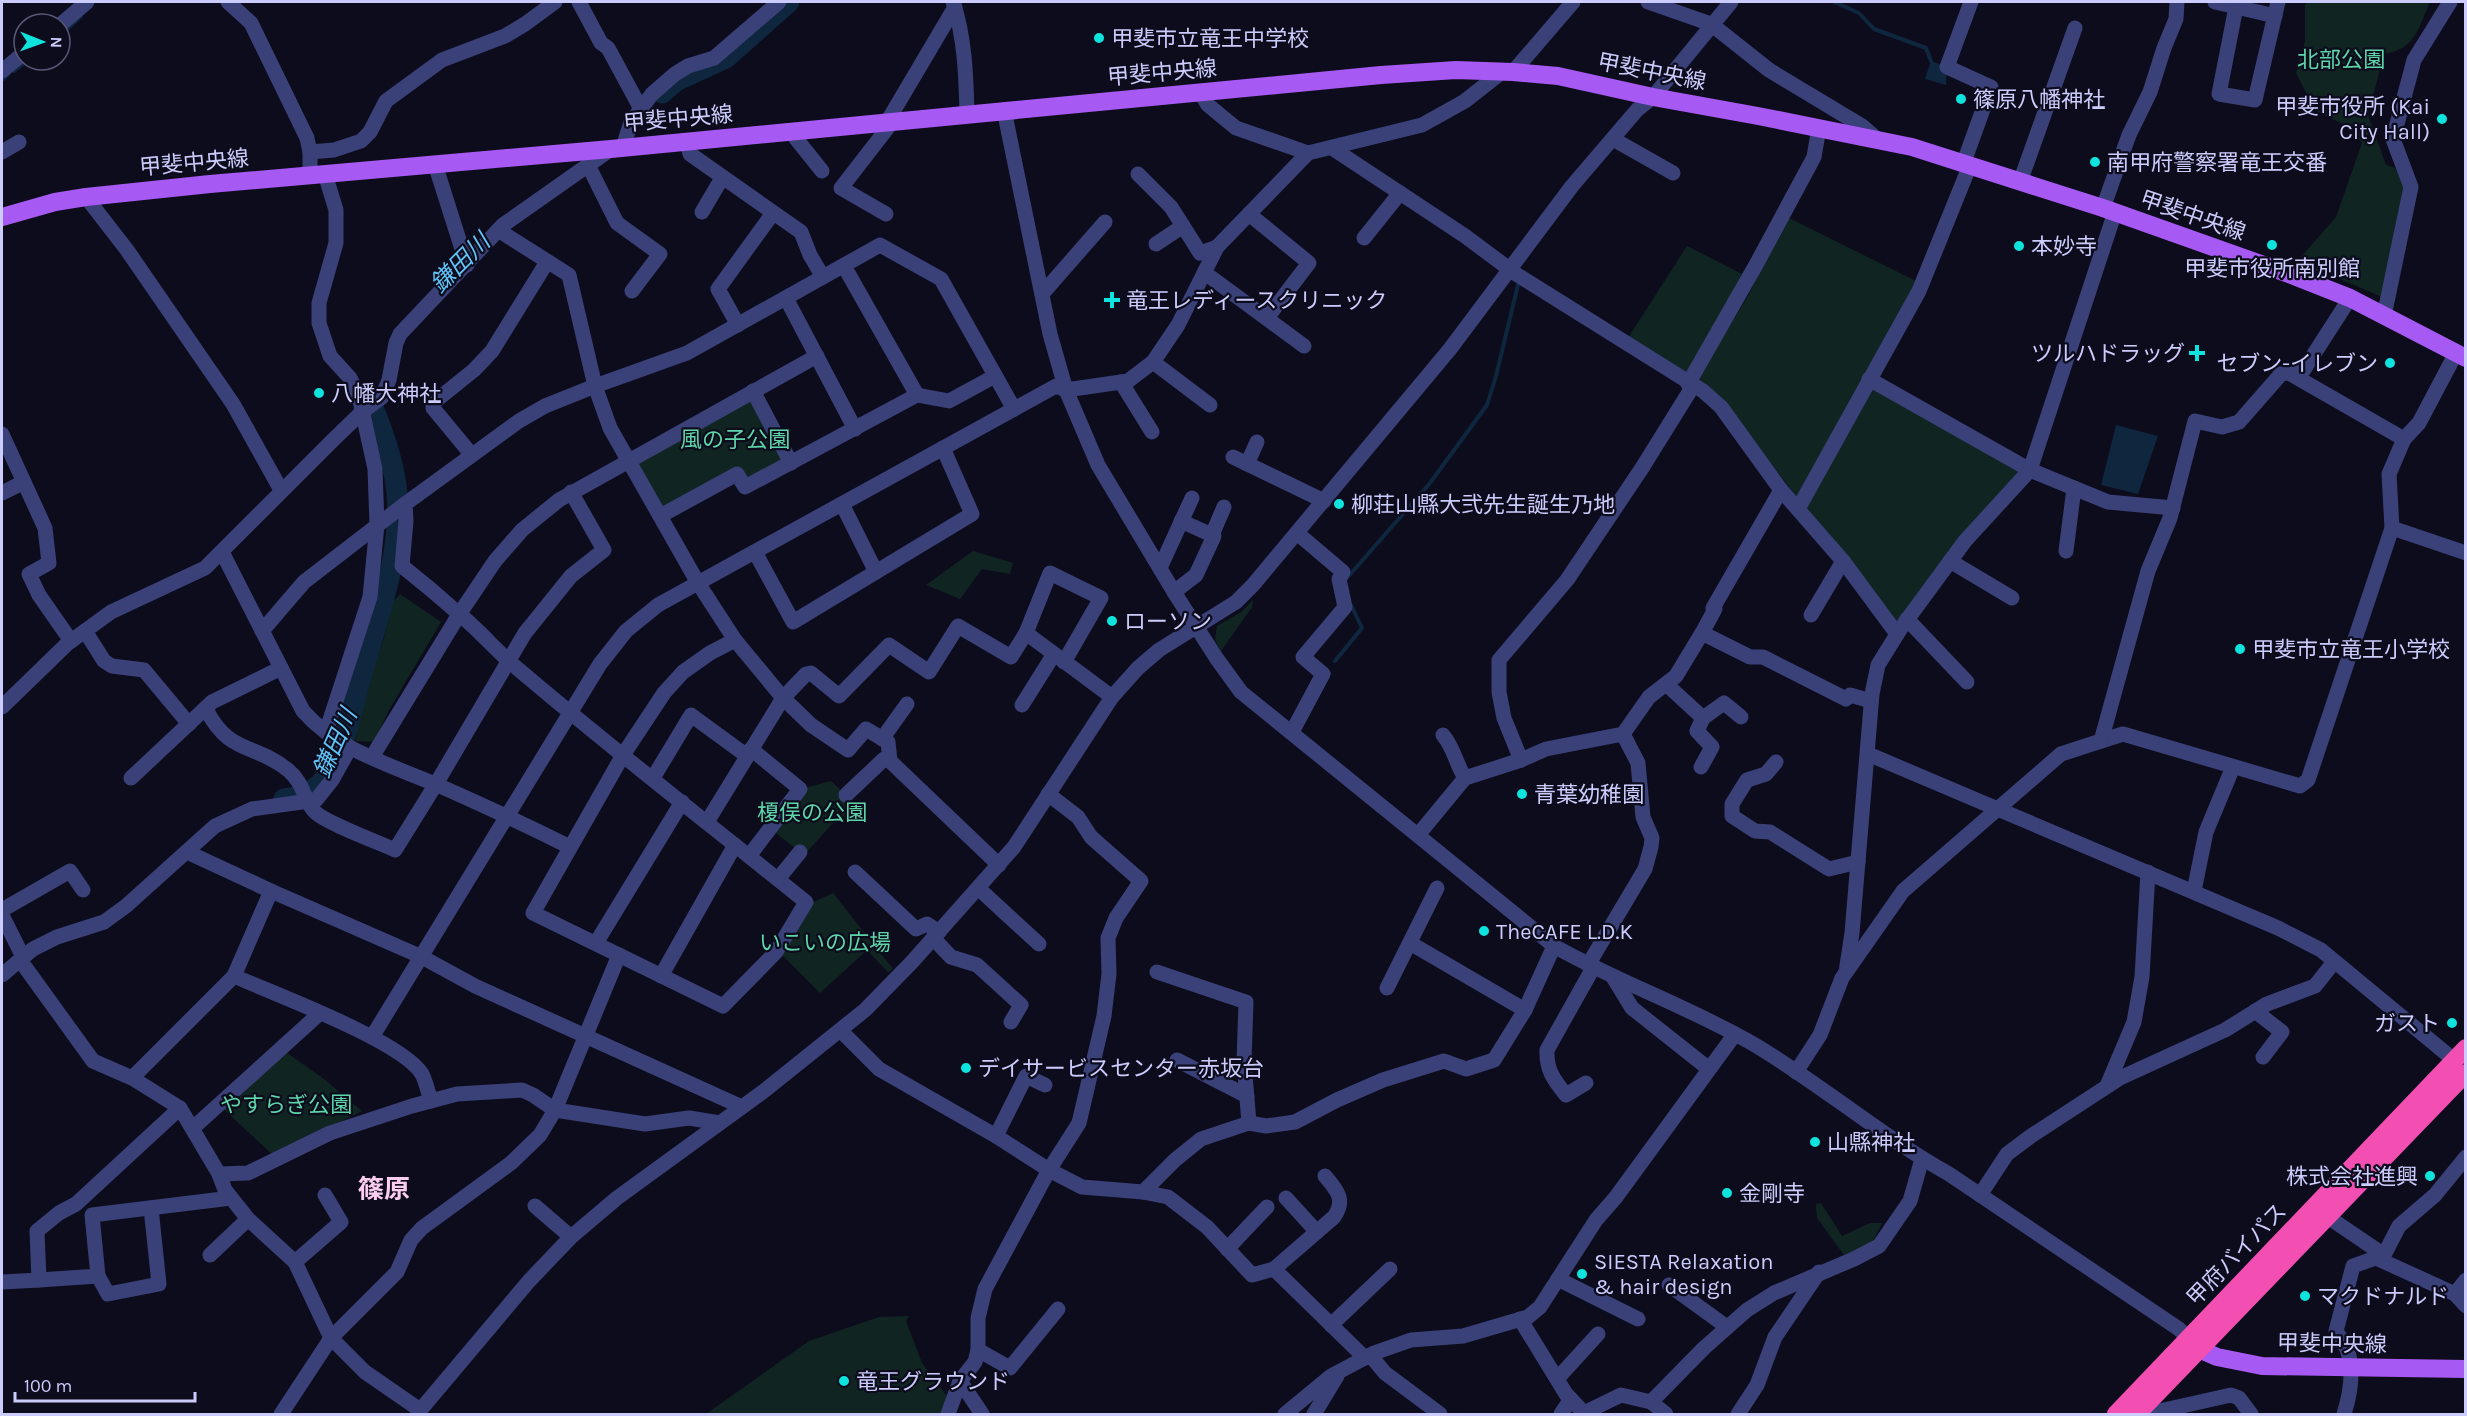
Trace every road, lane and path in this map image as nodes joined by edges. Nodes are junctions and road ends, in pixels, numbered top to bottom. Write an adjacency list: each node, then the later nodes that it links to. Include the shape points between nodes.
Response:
1 (87, 2): 18 (street)
2 (228, 2): 37 (street, via 251,23 307,138)
3 (555, 2): 37 (street, via 505,36 442,60 386,101 361,141 334,150)
4 (579, 2): 24 (street)
5 (779, 2): 24 (street, via 714,58 675,74)
6 (1572, 2): 21 (street)
7 (1648, 2): 19 (street)
8 (1731, 2): 19 (street)
9 (1971, 2): 40 (street, via 1947,67 1991,87)
10 (2177, 2): 50 (street, via 2176,19 2150,92 2129,135)
11 (2215, 2): 15 (street)
12 (2450, 2): 72 (street, via 2414,60 2394,139 2411,187)
13 (2458, 2): 16 (street)
14 (954, 4): 26 (street, via 966,62); 27 (street)
15 (2236, 7): 17 (street); 17 (street, via 2219,94 2255,100)
16 (2466, 7)
17 (2276, 9)
18 (72, 15)
19 (1711, 24): 23 (street); 31 (street, via 1769,70 1862,126)
20 (2075, 28): 47 (street)
21 (1508, 71): 22 (main road, 甲斐中央線, via 1456,70); 23 (main road, 甲斐中央線, via 1558,76); 34 (street, via 1422,125)
22 (1200, 92): 25 (main road, 甲斐中央線); 38 (street, via 1208,105 1236,128)
23 (1653, 97): 28 (main road, 甲斐中央線); 30 (street)
24 (641, 109): 35 (street)
25 (1004, 110): 26 (main road, 甲斐中央線); 69 (street)
26 (967, 113): 27 (main road, 甲斐中央線)
27 (890, 121): 29 (main road, 甲斐中央線); 53 (street, via 841,188)
28 (1819, 128): 31 (main road, 甲斐中央線); 83 (street, via 1814,157)
29 (790, 131): 33 (main road, 甲斐中央線); 42 (street)
30 (1613, 138): 43 (street); 65 (street)
31 (1878, 140): 40 (main road, 甲斐中央線)
32 (19, 142): 36 (street)
33 (687, 142): 35 (main road, 甲斐中央線); 46 (street, via 690,154)
34 (1332, 147): 38 (street); 48 (street)
35 (617, 148): 39 (main road, 甲斐中央線); 41 (street)
36 (2, 152)
37 (310, 152): 45 (street)
38 (1308, 153): 54 (street)
39 (435, 164): 45 (main road, 甲斐中央線); 63 (street)
40 (1967, 164): 47 (main road, 甲斐中央線); 81 (street, via 1919,291)
41 (588, 165): 58 (street); 68 (street, via 617,223 660,254)
42 (822, 171)
43 (1673, 173)
44 (1138, 174): 57 (street, via 1171,207)
45 (318, 175): 49 (main road, 甲斐中央線); 90 (street, via 336,210 336,243 319,303 319,323 330,356 350,378)
46 (722, 178): 51 (street); 52 (street)
47 (2020, 182): 50 (main road, 甲斐中央線)
48 (1400, 193): 59 (street); 65 (street)
49 (86, 197): 55 (main road, 甲斐中央線); 103 (street, via 233,404)
50 (2109, 210): 71 (main road, 甲斐中央線); 100 (street)
51 (702, 212)
52 (773, 213): 67 (street, via 801,232); 74 (street, via 718,290)
53 (886, 214)
54 (1250, 214): 61 (street); 73 (street, via 1309,263)
55 (2, 217)
56 (1105, 222): 69 (street)
57 (1183, 226): 60 (street); 61 (street, via 1200,253)
58 (498, 230): 62 (street); 63 (street)
59 (1364, 238)
60 (1156, 244)
61 (1217, 247): 66 (street)
62 (547, 262): 84 (street, via 569,275); 97 (street, via 492,351 433,403)
63 (466, 265): 90 (street, via 400,334 382,397)
64 (844, 266): 67 (street); 80 (street, via 880,246 941,279); 87 (street)
65 (1510, 268): 83 (street); 108 (street, via 1450,349)
66 (1205, 273): 73 (street); 78 (street)
67 (823, 277): 70 (street)
68 (632, 291)
69 (1042, 294): 85 (street)
70 (786, 298): 74 (street); 76 (street)
71 (2350, 298): 72 (main road, 甲斐中央線); 79 (street, via 2303,371)
72 (2384, 316): 77 (main road, 甲斐中央線)
73 (1267, 318): 75 (street)
74 (738, 325): 84 (street, via 687,353)
75 (1305, 346)
76 (817, 356): 86 (street); 91 (street)
77 (2461, 356): 94 (street, via 2419,423)
78 (1153, 362): 82 (street); 88 (street)
79 (2289, 373): 94 (street); 112 (street, via 2281,374 2239,422 2222,427 2195,421)
80 (995, 376): 87 (street, via 949,401); 89 (street)
81 (1869, 379): 100 (street); 113 (street)
82 (1121, 382): 85 (street); 92 (street)
83 (1690, 385): 104 (street, via 1721,407); 169 (street, via 1567,580 1499,660 1504,718)
84 (595, 386): 97 (street, via 527,416); 98 (street, via 610,428)
85 (1066, 390): 89 (street, via 1056,386); 126 (street, via 1096,462)
86 (753, 391): 98 (street); 99 (street)
87 (917, 395): 91 (street)
88 (1210, 405)
89 (1014, 410): 96 (street)
90 (362, 412): 103 (street); 116 (street, via 375,469)
91 (855, 429): 99 (street)
92 (1152, 432)
93 (2, 434): 101 (street)
94 (2404, 439): 117 (street, via 2389,474)
95 (1257, 442): 108 (street, via 1240,461)
96 (943, 448): 110 (street); 127 (street, via 972,514)
97 (471, 454): 109 (street)
98 (628, 459): 105 (street); 114 (street)
99 (791, 463): 114 (street, via 745,487 737,474)
100 (2030, 470): 102 (street); 125 (street)
101 (24, 482): 106 (street); 141 (street, via 45,528 49,563 29,574)
102 (2074, 488): 112 (street, via 2108,502); 120 (street)
103 (281, 490): 121 (street)
104 (1780, 490): 113 (street); 138 (street)
105 (571, 492): 131 (street, via 522,530 495,561); 143 (street, via 604,550 571,576 546,605)
106 (2, 493)
107 (1192, 498): 115 (street)
108 (1324, 501): 118 (street)
109 (405, 504): 116 (street); 131 (street, via 402,566)
110 (842, 504): 122 (street); 127 (street)
111 (1224, 507): 119 (street)
112 (2173, 508): 163 (street, via 2148,571)
113 (1798, 509): 124 (street)
114 (660, 516): 128 (street)
115 (1181, 521): 119 (street); 126 (street)
116 (377, 525): 136 (street, via 304,582); 158 (street, via 370,597)
117 (2391, 528): 123 (street); 172 (street, via 2308,780 2300,786)
118 (1297, 533): 134 (street, via 1243,595); 159 (street, via 1343,572 1339,579 1346,607 1303,657 1323,674)
119 (1212, 535): 129 (street, via 1196,575)
120 (2066, 551)
121 (222, 552): 135 (street, via 205,568 111,612); 136 (street)
122 (755, 552): 127 (street, via 794,622); 128 (street)
123 (2466, 553)
124 (1843, 561): 132 (street); 139 (street)
125 (1950, 561): 130 (street); 133 (street)
126 (1160, 568): 129 (street)
127 (876, 572)
128 (698, 583): 140 (street); 154 (street, via 658,605 626,631)
129 (1174, 592): 134 (street)
130 (2012, 598)
131 (460, 614): 143 (street); 168 (street)
132 (1811, 615)
133 (1907, 620): 139 (street); 145 (street)
134 (1196, 627): 147 (street, via 1159,650); 159 (street, via 1241,692)
135 (85, 631): 141 (street); 157 (street, via 104,662 144,670)
136 (262, 631): 144 (street)
137 (1026, 633): 142 (street); 142 (street, via 1050,573 1101,598); 148 (street, via 1011,657 958,626 929,672 889,645 839,696 811,673)
138 (1702, 633): 146 (street, via 1688,660); 149 (street, via 1750,657 1762,657 1846,699 1850,695)
139 (1898, 634): 149 (street, via 1878,665)
140 (735, 640): 148 (street); 167 (street, via 683,672 664,693)
141 (71, 641): 152 (street)
142 (1059, 658): 147 (street); 151 (street)
143 (509, 661): 154 (street); 177 (street)
144 (281, 668): 153 (street, via 241,686); 158 (street, via 303,711)
145 (1967, 682)
146 (1666, 684): 156 (street); 160 (street, via 1649,697)
147 (1112, 697): 178 (street)
148 (783, 698): 162 (street, via 811,725 848,750 866,729); 165 (street)
149 (1871, 701): 166 (street)
150 (907, 704): 162 (street)
151 (1022, 705)
152 (2, 707)
153 (206, 709): 157 (street); 180 (street, via 213,724 231,741 288,770 298,779)
154 (571, 712): 167 (street); 183 (street)
155 (1741, 717): 156 (street, via 1724,703)
156 (1703, 718): 173 (street, via 1697,731 1712,747)
157 (189, 724): 174 (street)
158 (326, 732): 164 (street)
159 (1292, 732): 185 (street)
160 (1623, 734): 169 (street, via 1546,749); 212 (street, via 1638,764 1643,817 1652,838 1651,848 1645,869)
161 (1443, 735): 176 (street, via 1452,746)
162 (882, 739): 170 (street, via 888,742)
163 (2101, 741): 172 (street, via 2123,735); 182 (street, via 2061,754)
164 (350, 748): 168 (street); 180 (street, via 332,780 316,800)
165 (749, 753): 175 (street, via 691,715); 184 (street); 190 (street, via 800,789)
166 (1868, 754): 182 (street); 191 (street)
167 (623, 755): 175 (street); 187 (street)
168 (372, 757): 177 (street)
169 (1521, 760): 176 (street)
170 (890, 761): 179 (street, via 884,759); 192 (street)
171 (1776, 762): 191 (street, via 1766,774 1747,780 1732,804 1731,816 1755,831 1770,832 1829,869)
172 (2233, 766): 200 (street, via 2206,832)
173 (1701, 767)
174 (131, 778)
175 (653, 778): 181 (street)
176 (1465, 778): 185 (street)
177 (436, 784): 180 (street, via 395,850 327,819 315,812); 183 (street)
178 (1048, 794): 192 (street); 248 (street, via 1078,817 1091,837 1141,881 1116,918 1108,938 1110,974 1104,1016 1079,1123)
179 (846, 795)
180 (309, 800): 188 (street, via 252,808 215,826)
181 (682, 802): 184 (street); 205 (street)
182 (1997, 810): 194 (street); 214 (street, via 1903,891)
183 (508, 815): 187 (street); 209 (street)
184 (707, 822): 186 (street)
185 (1418, 835): 207 (street)
186 (735, 845): 190 (street); 216 (street)
187 (570, 847): 205 (street, via 533,913)
188 (187, 852): 199 (street); 210 (street, via 104,922 57,937)
189 (801, 852): 195 (street)
190 (749, 856): 195 (street)
191 (1858, 862): 214 (street)
192 (999, 865): 196 (street)
193 (855, 872): 203 (street, via 916,929 927,924)
194 (2148, 872): 200 (street); 236 (street, via 2142,977 2134,1022)
195 (778, 879): 216 (street, via 806,902 777,952 723,1006)
196 (978, 888): 203 (street); 206 (street)
197 (1437, 888): 204 (street)
198 (83, 890): 201 (street, via 70,871)
199 (271, 891): 209 (street); 217 (street)
200 (2194, 891): 211 (street, via 2278,928 2321,950)
201 (2, 910)
202 (2, 915): 210 (street)
203 (936, 935): 223 (street, via 951,957 977,965 1021,1005); 224 (street)
204 (1410, 943): 219 (street); 220 (street)
205 (596, 944): 208 (street)
206 (1040, 944)
207 (1554, 946): 212 (street); 220 (street)
208 (619, 955): 216 (street); 226 (street)
209 (422, 957): 226 (street, via 475,987); 227 (street)
210 (22, 958): 215 (street); 233 (street, via 93,1061)
211 (2334, 962): 221 (street, via 2315,986); 230 (street)
212 (1590, 967): 218 (street); 234 (street, via 1547,1050 1550,1075 1566,1095)
213 (1157, 972): 237 (street, via 1246,1002)
214 (1846, 972): 232 (street, via 1820,1035)
215 (2, 975)
216 (661, 975)
217 (234, 976): 222 (street); 233 (street)
218 (1613, 977): 225 (street); 231 (street, via 1632,1008)
219 (1387, 988)
220 (1525, 1010): 243 (street, via 1494,1060 1466,1069 1444,1061 1374,1084 1294,1122 1266,1126)
221 (2255, 1011): 228 (street, via 2282,1032); 236 (street, via 2225,1030)
222 (319, 1014): 227 (street); 244 (street)
223 (1011, 1022)
224 (841, 1031): 239 (street); 245 (street, via 879,1069)
225 (1735, 1034): 231 (street); 232 (street)
226 (587, 1036): 239 (street); 241 (street)
227 (372, 1037): 238 (street, via 411,1062 422,1074)
228 (2263, 1057)
229 (1177, 1060): 237 (street)
230 (2462, 1060): 259 (highway, 甲府バイパス); 284 (highway, 甲府バイパス)
231 (1709, 1069): 271 (street, via 1596,1220)
232 (1796, 1072): 247 (street)
233 (132, 1078): 240 (street)
234 (1586, 1083)
235 (1045, 1085): 245 (street, via 1026,1076)
236 (2107, 1086): 253 (street, via 2007,1154)
237 (1247, 1096): 243 (street)
238 (431, 1101): 241 (street, via 457,1094 522,1090); 249 (street, via 330,1133 248,1173)
239 (742, 1107): 242 (street)
240 (180, 1108): 244 (street); 272 (street, via 76,1204 38,1231)
241 (555, 1110): 242 (street, via 645,1124 689,1118); 283 (street, via 540,1135 511,1163 422,1228 411,1240 397,1272)
242 (720, 1123): 262 (street, via 617,1198)
243 (1249, 1123): 251 (street, via 1201,1139)
244 (193, 1128): 249 (street)
245 (996, 1136): 248 (street)
246 (2466, 1157): 265 (street, via 2435,1196 2399,1226)
247 (1922, 1159): 253 (street); 269 (street, via 1910,1201 1879,1246)
248 (1048, 1170): 251 (street, via 1082,1187); 285 (street, via 985,1289 978,1318)
249 (219, 1174): 254 (street)
250 (1325, 1176): 261 (street, via 1336,1189 1340,1209)
251 (1143, 1192): 263 (street, via 1168,1197)
252 (325, 1195): 266 (street, via 340,1222)
253 (1980, 1195): 284 (street, via 2179,1329)
254 (231, 1198): 258 (street); 260 (street)
255 (1286, 1198): 261 (street)
256 (536, 1206): 262 (street)
257 (1267, 1207): 263 (street)
258 (151, 1208): 270 (street, via 92,1215); 270 (street, via 159,1284 108,1294)
259 (2328, 1217): 265 (street); 284 (highway, 甲府バイパス)
260 (248, 1219): 264 (street); 266 (street)
261 (1317, 1232): 267 (street)
262 (571, 1237): 294 (street)
263 (1227, 1249): 267 (street, via 1252,1275)
264 (210, 1255)
265 (2380, 1256): 276 (street); 287 (street, via 2353,1266 2336,1332 2348,1350)
266 (295, 1262): 283 (street)
267 (1274, 1269): 280 (street)
268 (1390, 1269): 280 (street)
269 (1819, 1272): 281 (street, via 1773,1293); 305 (street, via 1775,1337 1757,1385)
270 (98, 1276): 272 (street)
271 (1558, 1279): 278 (street, via 1539,1307); 279 (street)
272 (39, 1280): 274 (street)
273 (2466, 1280): 276 (street)
274 (2, 1282)
275 (1669, 1285): 281 (street)
276 (2460, 1300)
277 (1058, 1309): 285 (street, via 1010,1368)
278 (1520, 1319): 286 (street, via 1463,1336 1411,1340); 290 (street)
279 (1638, 1319)
280 (1332, 1325): 286 (street)
281 (1727, 1327): 293 (street)
282 (1598, 1335): 290 (street)
283 (331, 1338): 294 (street, via 365,1372); 296 (street)
284 (2195, 1344): 287 (main road, 甲斐中央線, via 2217,1357 2262,1366); 295 (highway, 甲府バイパス); 306 (highway, 甲府バイパス)
285 (978, 1350): 291 (street, via 975,1362)
286 (1367, 1356): 289 (street); 301 (street)
287 (2351, 1368): 288 (main road, 甲斐中央線); 308 (street)
288 (2466, 1369)
289 (1340, 1371): 299 (street); 300 (street)
290 (1557, 1379): 292 (street)
291 (960, 1381): 297 (street); 298 (street)
292 (1571, 1399): 302 (street); 303 (street)
293 (1651, 1402): 303 (street, via 1621,1395); 304 (street)
294 (419, 1412)
295 (2138, 1413): 307 (street, via 2231,1395 2239,1398)
296 (281, 1414)
297 (948, 1414)
298 (982, 1414)
299 (1285, 1414)
300 (1314, 1414)
301 (1440, 1414)
302 (1561, 1414)
303 (1585, 1414)
304 (1666, 1414)
305 (1738, 1414)
306 (2115, 1414)
307 (2251, 1414)
308 (2344, 1414)

